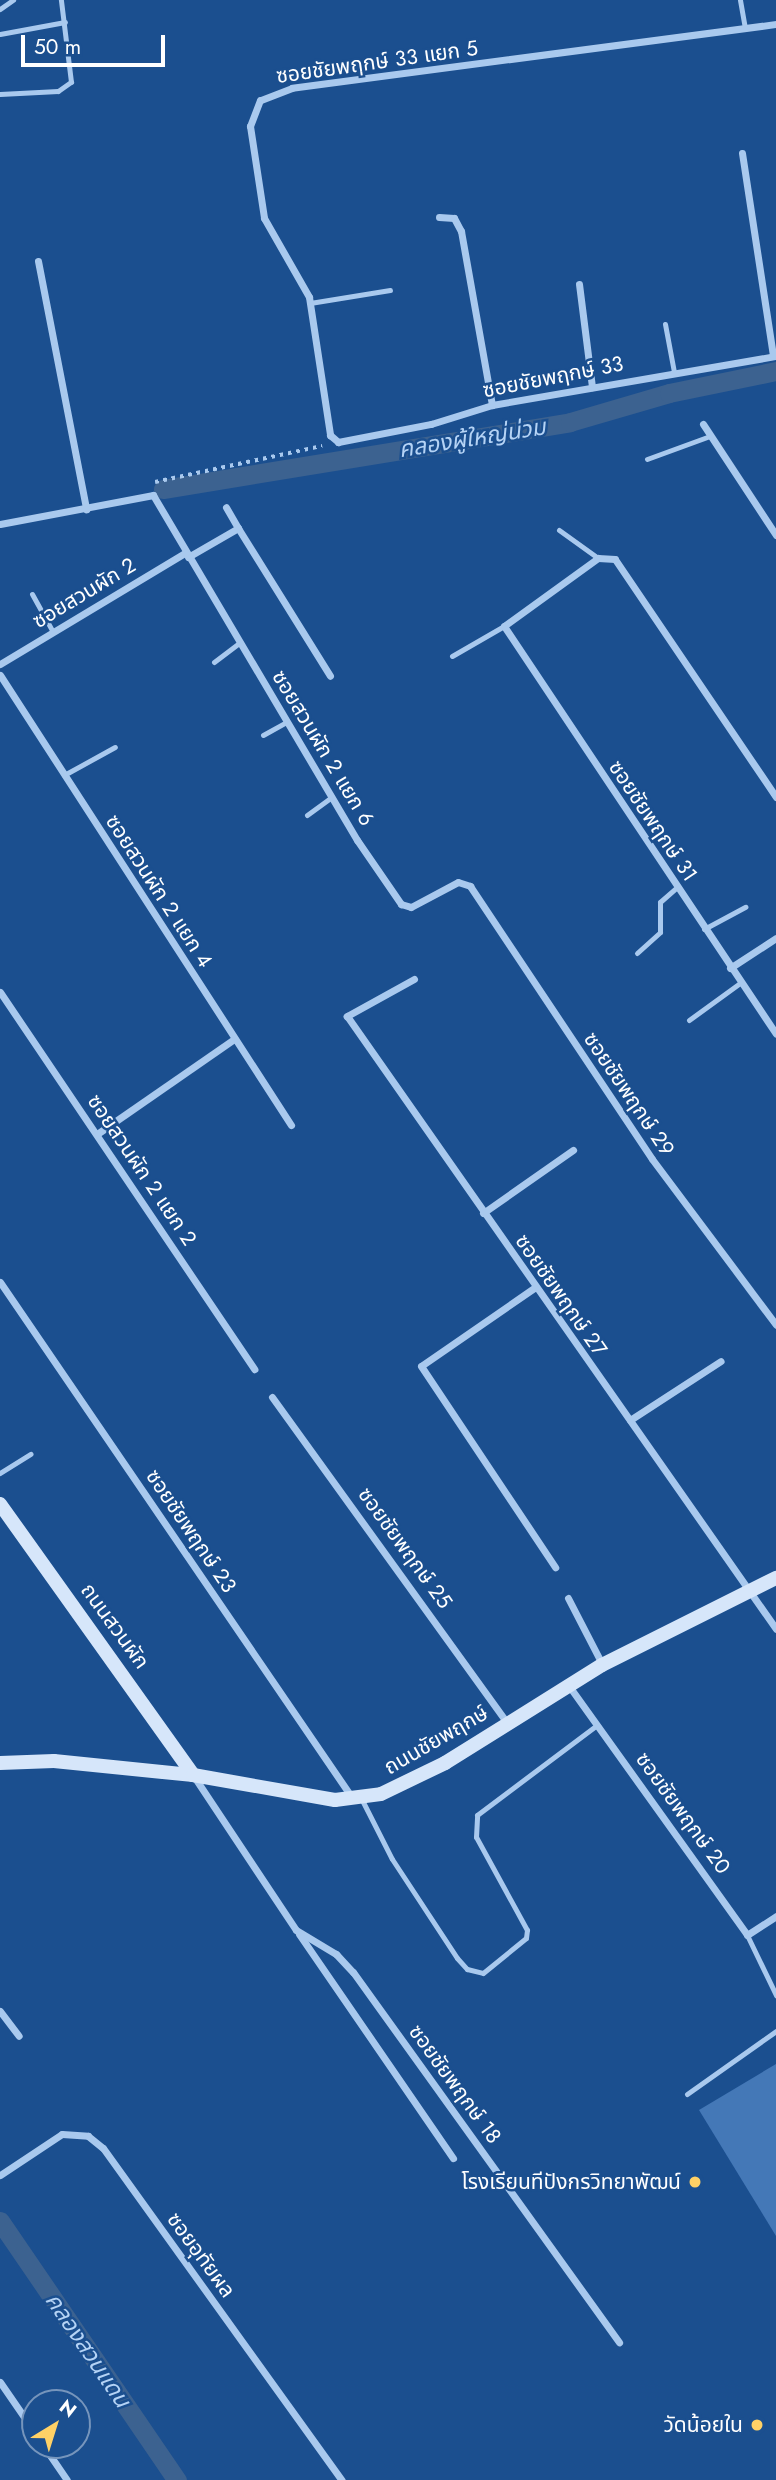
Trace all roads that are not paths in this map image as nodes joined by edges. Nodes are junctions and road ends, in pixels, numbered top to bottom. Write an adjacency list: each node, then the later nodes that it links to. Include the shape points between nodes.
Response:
1 (13, 0): 4 (lane)
2 (61, 0): 5 (lane)
3 (740, 0): 7 (lane)
4 (0, 9)
5 (65, 22): 8 (lane); 9 (lane, via 68,88)
6 (776, 24): 7 (street, ซอยชัยพฤกษ์ 33 แยก 5)
7 (746, 28): 15 (street, ซอยชัยพฤกษ์ 33 แยก 5, via 273,92 260,100 250,125 259,199 271,239)
8 (0, 34)
9 (0, 93)
10 (742, 153): 17 (street)
11 (439, 217): 20 (street, via 454,218 461,231)
12 (38, 261): 26 (street)
13 (579, 284): 19 (street)
14 (390, 290): 15 (lane)
15 (310, 303): 23 (street, ซอยชัยพฤกษ์ 33 แยก 5, via 330,435)
16 (665, 324): 18 (lane)
17 (775, 356): 18 (street, ซอยชัยพฤกษ์ 33)
18 (674, 372): 19 (street, ซอยชัยพฤกษ์ 33)
19 (592, 387): 20 (street, ซอยชัยพฤกษ์ 33)
20 (492, 405): 23 (street, ซอยชัยพฤกษ์ 33, via 431,424)
21 (703, 424): 22 (street)
22 (710, 436): 24 (lane); 29 (street)
23 (338, 442)
24 (647, 459)
25 (226, 508): 28 (street)
26 (86, 509): 27 (street); 31 (street, ซอยสวนผัก 2 แยก 6, via 153,495)
27 (0, 524)
28 (238, 528): 31 (street, ซอยสวนผัก 2); 41 (street)
29 (774, 529)
30 (559, 530): 32 (lane)
31 (186, 555): 35 (street, ซอยสวนผัก 2); 36 (street, ซอยสวนผัก 2 แยก 6)
32 (598, 558): 34 (street); 47 (street, via 610,555 621,564)
33 (32, 593): 35 (lane)
34 (504, 626): 37 (lane); 50 (street, ซอยชัยพฤกษ์ 31)
35 (53, 632): 39 (street, ซอยสวนผัก 2)
36 (239, 643): 38 (lane); 42 (street, ซอยสวนผัก 2 แยก 6)
37 (452, 656)
38 (214, 662)
39 (0, 664)
40 (0, 675): 45 (street, ซอยสวนผัก 2 แยก 4)
41 (330, 676)
42 (286, 722): 43 (lane); 46 (street, ซอยสวนผัก 2 แยก 6)
43 (263, 735)
44 (115, 747): 45 (lane)
45 (64, 775): 61 (street, ซอยสวนผัก 2 แยก 4)
46 (332, 797): 48 (lane); 49 (street, ซอยสวนผัก 2 แยก 6, via 405,907)
47 (776, 797)
48 (306, 816)
49 (458, 882): 68 (street, ซอยชัยพฤกษ์ 29, via 470,886 652,1159)
50 (676, 888): 52 (street, ซอยชัยพฤกษ์ 31); 54 (lane, via 660,902 660,932)
51 (745, 907): 52 (lane)
52 (704, 929): 55 (street, ซอยชัยพฤกษ์ 31)
53 (776, 938): 55 (street)
54 (637, 953)
55 (730, 968): 57 (street, ซอยชัยพฤกษ์ 31)
56 (414, 979): 65 (street, ซอยชัยพฤกษ์ 27, via 347,1016)
57 (740, 983): 59 (lane); 60 (street, ซอยชัยพฤกษ์ 31)
58 (0, 992): 63 (street, ซอยสวนผัก 2 แยก 2)
59 (689, 1020)
60 (776, 1034)
61 (234, 1039): 62 (street, ซอยสวนผัก 2 แยก 4); 63 (street)
62 (291, 1125)
63 (97, 1134): 70 (street, ซอยสวนผัก 2 แยก 2)
64 (573, 1150): 65 (street)
65 (483, 1213): 67 (street, ซอยชัยพฤกษ์ 27)
66 (0, 1282): 87 (street, ซอยชัยพฤกษ์ 23)
67 (534, 1288): 72 (street, ซอยชัยพฤกษ์ 27); 76 (street, via 421,1366)
68 (776, 1325)
69 (721, 1361): 72 (street)
70 (254, 1369)
71 (272, 1397): 83 (street, ซอยชัยพฤกษ์ 25, via 427,1606)
72 (630, 1420): 78 (street, ซอยชัยพฤกษ์ 27)
73 (30, 1454): 74 (lane)
74 (0, 1473)
75 (0, 1504): 86 (street, ถนนสวนผัก)
76 (555, 1567)
77 (776, 1578): 78 (street, ถนนชัยพฤกษ์)
78 (750, 1591): 80 (street, ซอยชัยพฤกษ์ 27); 81 (street, ถนนชัยพฤกษ์)
79 (568, 1598): 81 (street)
80 (776, 1629)
81 (602, 1665): 82 (street, ถนนชัยพฤกษ์)
82 (569, 1686): 83 (street, ถนนชัยพฤกษ์); 84 (street, ซอยชัยพฤกษ์ 20)
83 (507, 1723): 87 (street, ถนนชัยพฤกษ์, via 406,1785)
84 (597, 1725): 87 (lane, via 477,1815 477,1837 527,1930 526,1938 483,1973 467,1969 457,1958); 90 (street, ซอยชัยพฤกษ์ 20)
85 (0, 1763): 86 (street, ถนนชัยพฤกษ์, via 54,1761)
86 (193, 1775): 87 (street, ถนนชัยพฤกษ์); 89 (street, ซอยชัยพฤกษ์ 18)
87 (357, 1799)
88 (776, 1916): 90 (street)
89 (296, 1930): 96 (street, ซอยชัยพฤกษ์ 18); 98 (street, ซอยชัยพฤกษ์ 18, via 336,1954 353,1972)
90 (747, 1935): 91 (lane)
91 (776, 1995)
92 (0, 2011): 94 (street)
93 (776, 2031): 95 (lane)
94 (19, 2036)
95 (687, 2094)
96 (453, 2158)
97 (0, 2175): 103 (street, ซอยอุทัยผล, via 62,2134 89,2136 103,2148)
98 (619, 2342)
99 (0, 2382): 100 (street)
100 (21, 2413)
101 (53, 2459): 102 (street)
102 (68, 2480)
103 (342, 2480)

